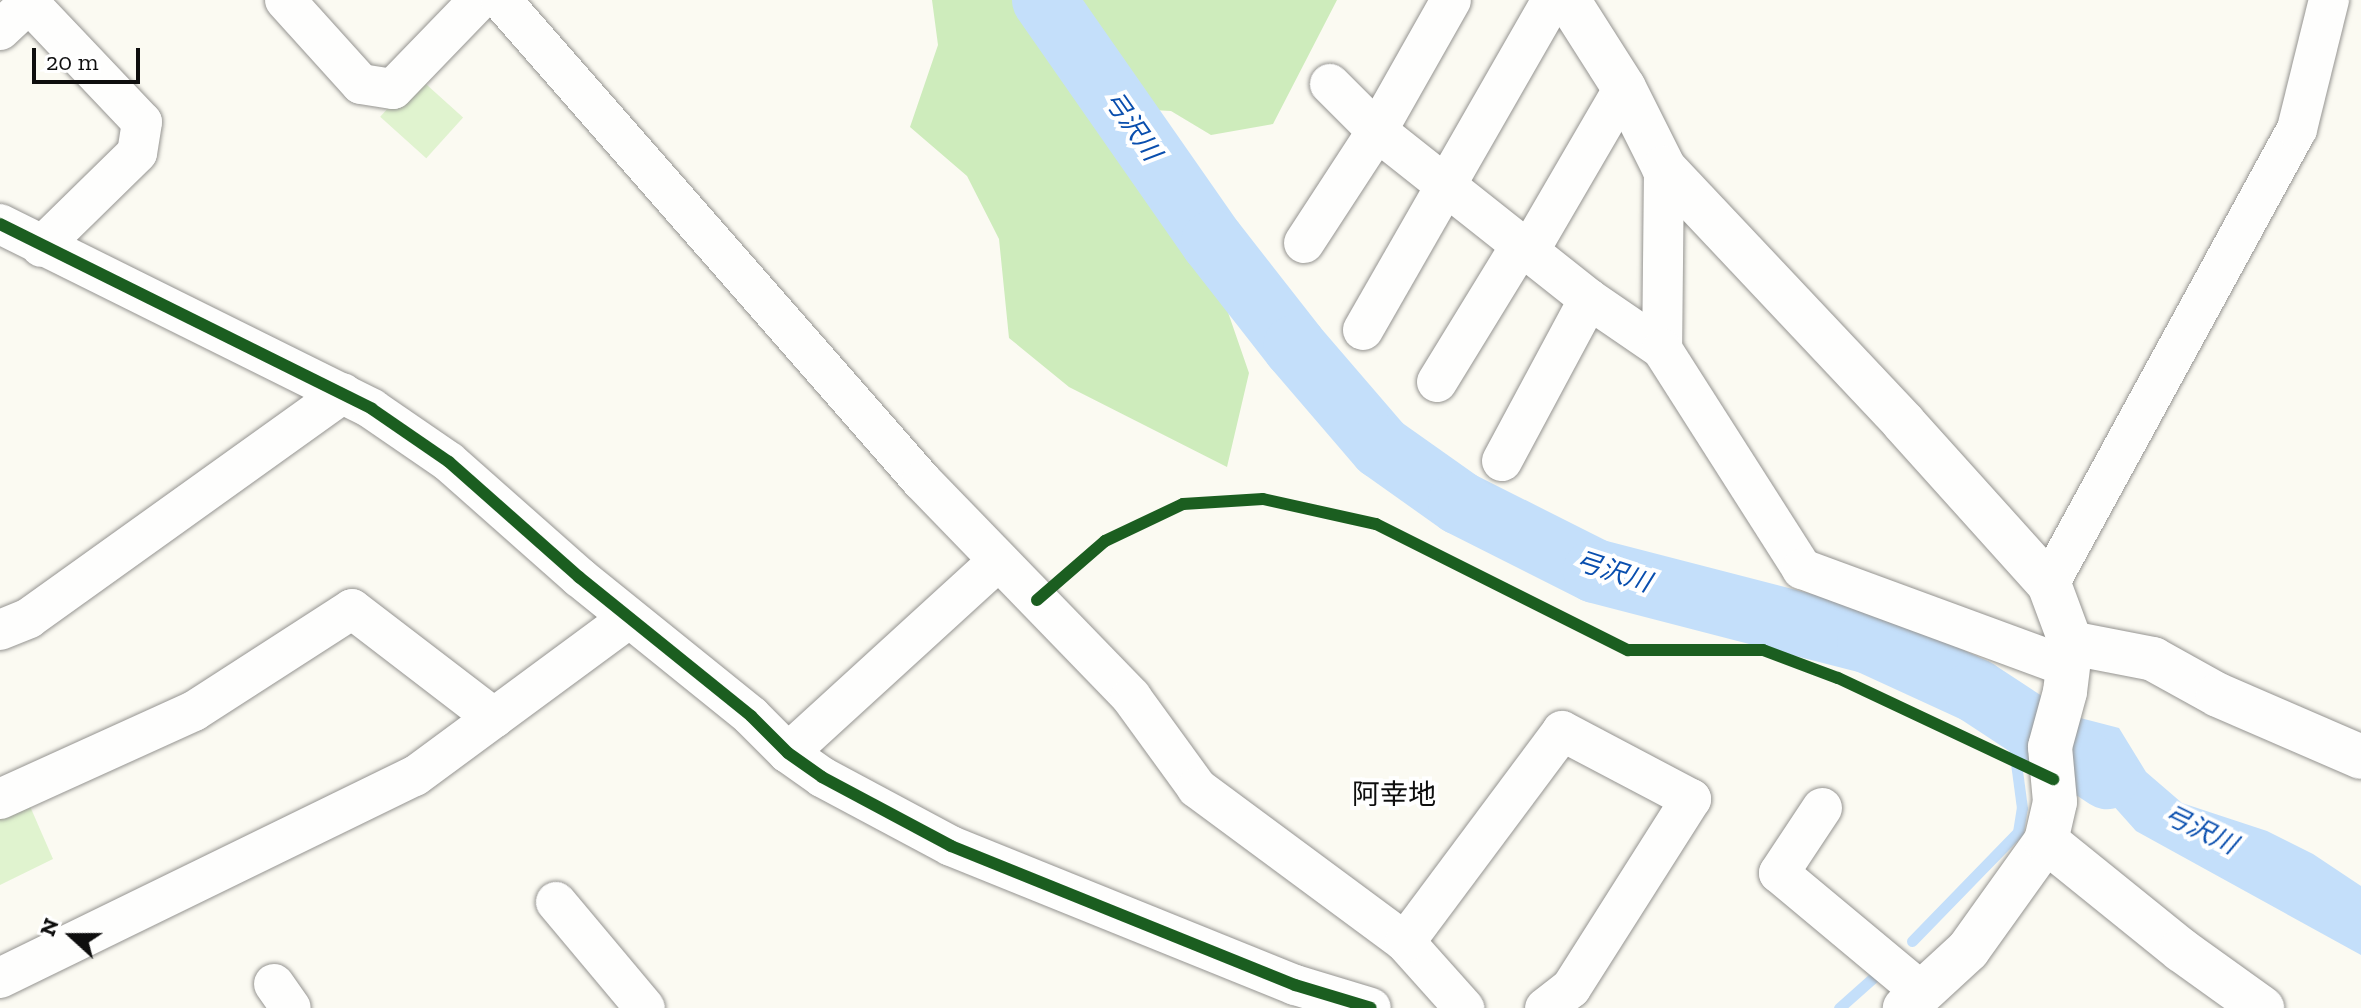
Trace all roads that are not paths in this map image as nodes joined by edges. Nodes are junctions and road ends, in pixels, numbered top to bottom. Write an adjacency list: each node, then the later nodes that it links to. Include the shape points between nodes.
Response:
1 (285, 0): 2 (street, via 361,84 393,89)
2 (479, 0)
3 (501, 0): 24 (street)
4 (1451, 0): 11 (street)
5 (1552, 0): 13 (street)
6 (1568, 0): 10 (street)
7 (2329, 0): 25 (street, via 2297,129)
8 (0, 30): 16 (street, via 29,3 142,122 137,153)
9 (1330, 84): 11 (street)
10 (1624, 88): 12 (street); 17 (street)
11 (1377, 131): 13 (street); 15 (street)
12 (1664, 168): 20 (street); 25 (street)
13 (1447, 186): 17 (street); 19 (street)
14 (0, 224): 16 (street)
15 (1304, 243)
16 (41, 247): 22 (street)
17 (1525, 248): 18 (street); 21 (street)
18 (1589, 299): 20 (street); 23 (street)
19 (1363, 330)
20 (1662, 349): 28 (street, via 1802,569)
21 (1437, 382)
22 (343, 393): 26 (street, via 449,462); 27 (street, via 29,618)
23 (1502, 461)
24 (998, 561): 30 (street); 36 (street, via 1131,697 1197,788)
25 (2049, 584): 28 (street)
26 (629, 618): 29 (street); 30 (street, via 751,716)
27 (0, 630)
28 (2068, 667): 31 (street, via 2153,659 2218,695); 34 (street, via 2050,747 2055,802)
29 (494, 718): 32 (street, via 352,609 194,711); 37 (street, via 415,776)
30 (788, 753): 40 (street, via 951,846 1295,985)
31 (2361, 757)
32 (0, 799)
33 (1822, 808): 38 (street, via 1779,873)
34 (2046, 841): 38 (street, via 1968,950); 43 (street)
35 (556, 902): 39 (street)
36 (1405, 942): 41 (street); 42 (street, via 1562,731 1691,799 1571,988)
37 (0, 978)
38 (1914, 1000)
39 (645, 1008)
40 (1371, 1008)
41 (1464, 1008)
42 (1545, 1008)
43 (2262, 1008)

